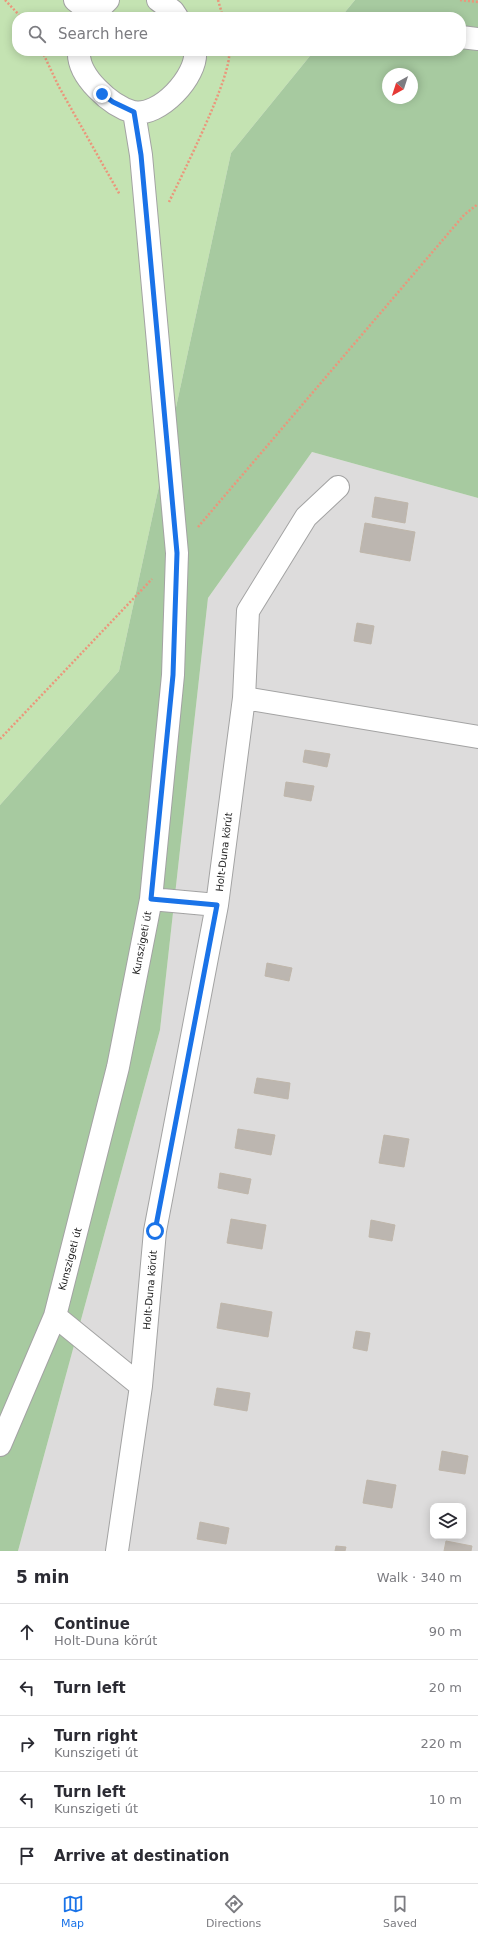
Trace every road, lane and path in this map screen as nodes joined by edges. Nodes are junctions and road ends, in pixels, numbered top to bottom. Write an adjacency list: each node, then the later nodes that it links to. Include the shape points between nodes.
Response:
1 (5, 0): 8 (path)
2 (75, 0): 7 (street)
3 (158, 0): 9 (street)
4 (218, 0): 10 (path)
5 (460, 0): 6 (path)
6 (478, 2)
7 (97, 10)
8 (16, 12)
9 (174, 12)
10 (222, 12)
11 (466, 38): 12 (street)
12 (478, 39)
13 (44, 56): 18 (path, via 59,87)
14 (79, 56): 17 (street, via 90,81 102,94)
15 (196, 56): 17 (street, via 185,82 175,94 151,110)
16 (230, 56): 19 (path, via 224,79)
17 (134, 112): 22 (street, Kunszigeti út, via 141,155)
18 (122, 198)
19 (168, 204)
20 (478, 204): 22 (path, via 464,215)
21 (338, 487): 23 (street, Holt-Duna körút, via 306,517 248,611)
22 (177, 553): 25 (path); 26 (street, Kunszigeti út, via 173,675)
23 (244, 698): 24 (street); 27 (street, Holt-Duna körút)
24 (478, 737)
25 (0, 739)
26 (151, 899): 27 (street); 28 (street, Kunszigeti út, via 118,1067)
27 (217, 905): 29 (street, Holt-Duna körút, via 155,1231)
28 (55, 1316): 29 (street); 30 (street, Kunszigeti út)
29 (141, 1386): 31 (street, Holt-Duna körút)
30 (0, 1445)
31 (117, 1551)

